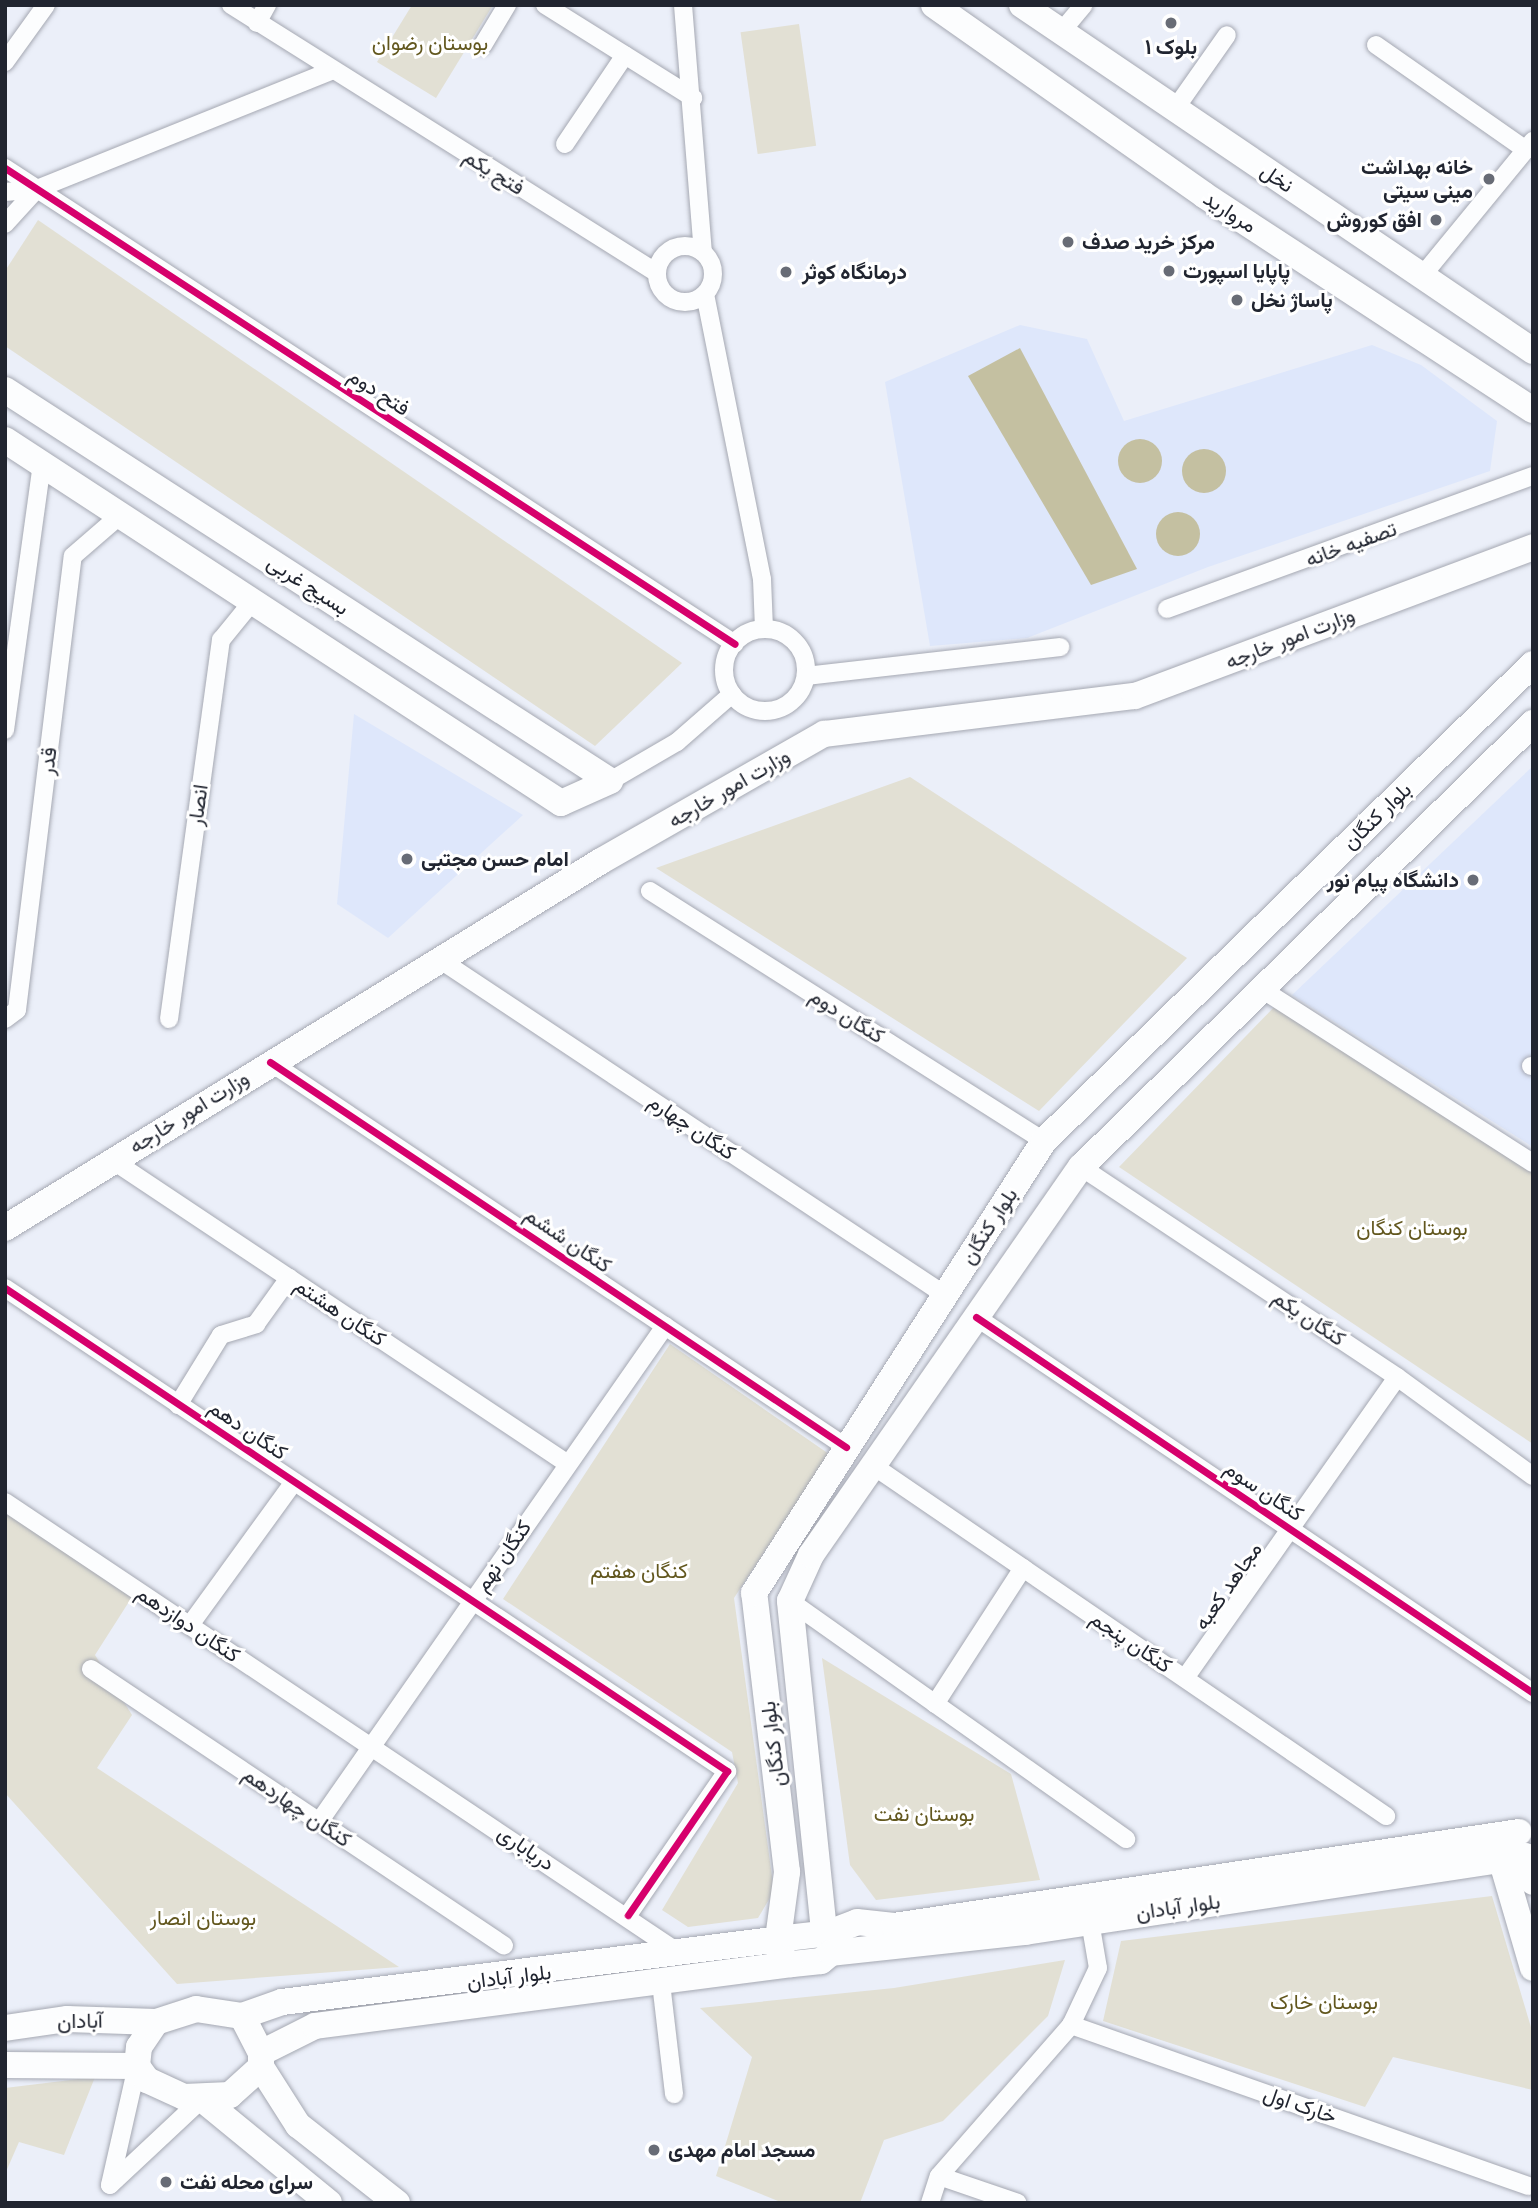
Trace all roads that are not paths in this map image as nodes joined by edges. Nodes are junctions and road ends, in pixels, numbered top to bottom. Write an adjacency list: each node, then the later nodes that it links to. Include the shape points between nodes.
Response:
1 (46, 5): 16 (street)
2 (231, 5): 10 (street, فتح یکم)
3 (267, 5): 10 (street)
4 (507, 5): 14 (street)
5 (545, 5): 15 (street)
6 (683, 5): 18 (street)
7 (934, 5): 32 (main road, مروارید, via 1204,195)
8 (1022, 5): 11 (main road, نخل)
9 (1084, 5): 11 (street)
10 (257, 23): 17 (street, فتح یکم)
11 (1061, 32): 19 (main road, نخل)
12 (1227, 35): 19 (street)
13 (1376, 44): 21 (street)
14 (483, 46)
15 (625, 55): 18 (street); 20 (street)
16 (5, 62)
17 (330, 71): 23 (street); 27 (street, فتح یکم)
18 (693, 98): 26 (street)
19 (1175, 109): 28 (main road, نخل)
20 (565, 144)
21 (1529, 146): 28 (street)
22 (5, 168): 23 (street, فتح دوم)
23 (37, 189): 24 (street); 25 (street); 41 (street, فتح دوم)
24 (5, 192)
25 (5, 224)
26 (703, 252): 27 (street, via 687,246 670,251); 29 (street, via 713,277)
27 (657, 273): 29 (street, via 662,290 678,301)
28 (1422, 276): 30 (main road, نخل)
29 (705, 294): 40 (street, via 762,579)
30 (1533, 351)
31 (5, 390): 48 (main road, بسیج غربی)
32 (1533, 411)
33 (5, 440): 34 (main road)
34 (42, 464): 36 (main road); 47 (street)
35 (1533, 476): 39 (street, تصفیه خانه)
36 (118, 517): 38 (main road); 53 (street, قدر, via 73,556 17,1010)
37 (1533, 547): 50 (main road, وزارت امور خارجه, via 1135,696 824,734)
38 (252, 602): 48 (main road, via 561,803); 52 (street, انصار, via 221,640)
39 (1167, 609)
40 (764, 629): 41 (street); 44 (street, via 796,643)
41 (734, 644): 45 (street, via 724,670)
42 (1060, 647): 44 (street)
43 (1533, 663): 55 (main road, بلوار کنگان)
44 (806, 676): 45 (street, via 781,708 754,710)
45 (732, 694): 48 (street, via 677,742)
46 (1533, 723): 51 (main road, بلوار کنگان)
47 (5, 730)
48 (610, 781)
49 (650, 891): 55 (street, کنگان دوم)
50 (439, 959): 54 (main road, وزارت امور خارجه); 62 (street, کنگان چهارم)
51 (1260, 988): 57 (street); 58 (main road, بلوار کنگان)
52 (169, 1018)
53 (5, 1019)
54 (270, 1062): 56 (main road, وزارت امور خارجه); 64 (street, کنگان ششم)
55 (1044, 1141): 58 (main road); 62 (main road, بلوار کنگان)
56 (112, 1160): 59 (main road, وزارت امور خارجه); 60 (street, کنگان هشتم)
57 (1533, 1163)
58 (1081, 1167): 63 (main road, بلوار کنگان); 65 (street, کنگان یکم)
59 (5, 1228)
60 (289, 1278): 66 (street, via 256,1324 221,1335); 68 (street, کنگان هشتم)
61 (5, 1288): 66 (street, کنگان دهم)
62 (944, 1295): 67 (main road, بلوار کنگان)
63 (976, 1317): 69 (main road, بلوار کنگان); 73 (street, کنگان سوم)
64 (665, 1326): 67 (street, کنگان ششم); 68 (street, کنگان نهم)
65 (1397, 1377): 70 (street, کنگان یکم); 73 (street, مجاهد کعبه)
66 (178, 1405): 71 (street, کنگان دهم)
67 (846, 1447): 69 (main road); 90 (main road, بلوار کنگان, via 754,1593 787,1872)
68 (568, 1464): 75 (street, کنگان نهم)
69 (875, 1466): 74 (street, کنگان پنجم); 76 (main road, بلوار کنگان, via 811,1555)
70 (1533, 1476)
71 (294, 1482): 75 (street, کنگان دهم); 77 (street)
72 (5, 1502): 77 (street, کنگان دوازدهم)
73 (1290, 1529): 79 (street, مجاهد کعبه); 80 (street, کنگان سوم)
74 (1023, 1568): 79 (street, کنگان پنجم); 81 (street)
75 (472, 1601): 82 (street, کنگان نهم); 89 (street, کنگان دهم, via 727,1772)
76 (790, 1601): 81 (street); 91 (main road, بلوار کنگان)
77 (190, 1625): 82 (street, کنگان دوازدهم)
78 (90, 1669): 84 (street, کنگان چهاردهم)
79 (1185, 1678): 83 (street, کنگان پنجم)
80 (1533, 1693)
81 (934, 1704): 85 (street)
82 (371, 1745): 84 (street, کنگان نهم); 89 (street, دریاباری)
83 (1386, 1816)
84 (319, 1822): 92 (street, کنگان چهاردهم)
85 (1126, 1839)
86 (1515, 1845): 87 (main road); 88 (main road, بلوار آبادان); 95 (main road)
87 (1533, 1882)
88 (1088, 1910): 91 (main road, بلوار آبادان); 99 (street, via 1098,1968)
89 (628, 1915): 93 (street, دریاباری)
90 (778, 1939): 91 (main road, بلوار آبادان); 93 (main road, بلوار آبادان); 94 (main road, via 780,1955)
91 (828, 1939): 94 (main road, بلوار آبادان, via 812,1964)
92 (504, 1945)
93 (679, 1953): 97 (main road, بلوار آبادان, via 282,2002)
94 (790, 1964): 96 (main road, بلوار آبادان)
95 (1533, 1968)
96 (661, 1983): 101 (main road, بلوار آبادان, via 315,2026); 104 (street)
97 (242, 2016): 98 (main road, via 196,2009); 101 (main road)
98 (156, 2022): 100 (main road, آبادان, via 67,2019); 103 (main road, via 139,2047)
99 (1071, 2025): 106 (street); 108 (street, خارک اول)
100 (5, 2028)
101 (261, 2060): 105 (main road, via 230,2095); 111 (main road, via 298,2125)
102 (5, 2065): 103 (main road, آبادان)
103 (137, 2066): 105 (main road, via 163,2089); 107 (street)
104 (674, 2094)
105 (202, 2099): 107 (street); 110 (main road)
106 (939, 2176): 112 (street); 113 (street)
107 (110, 2185): 109 (street)
108 (1530, 2186)
109 (103, 2203)
110 (329, 2203)
111 (397, 2203)
112 (930, 2203)
113 (1018, 2203)

